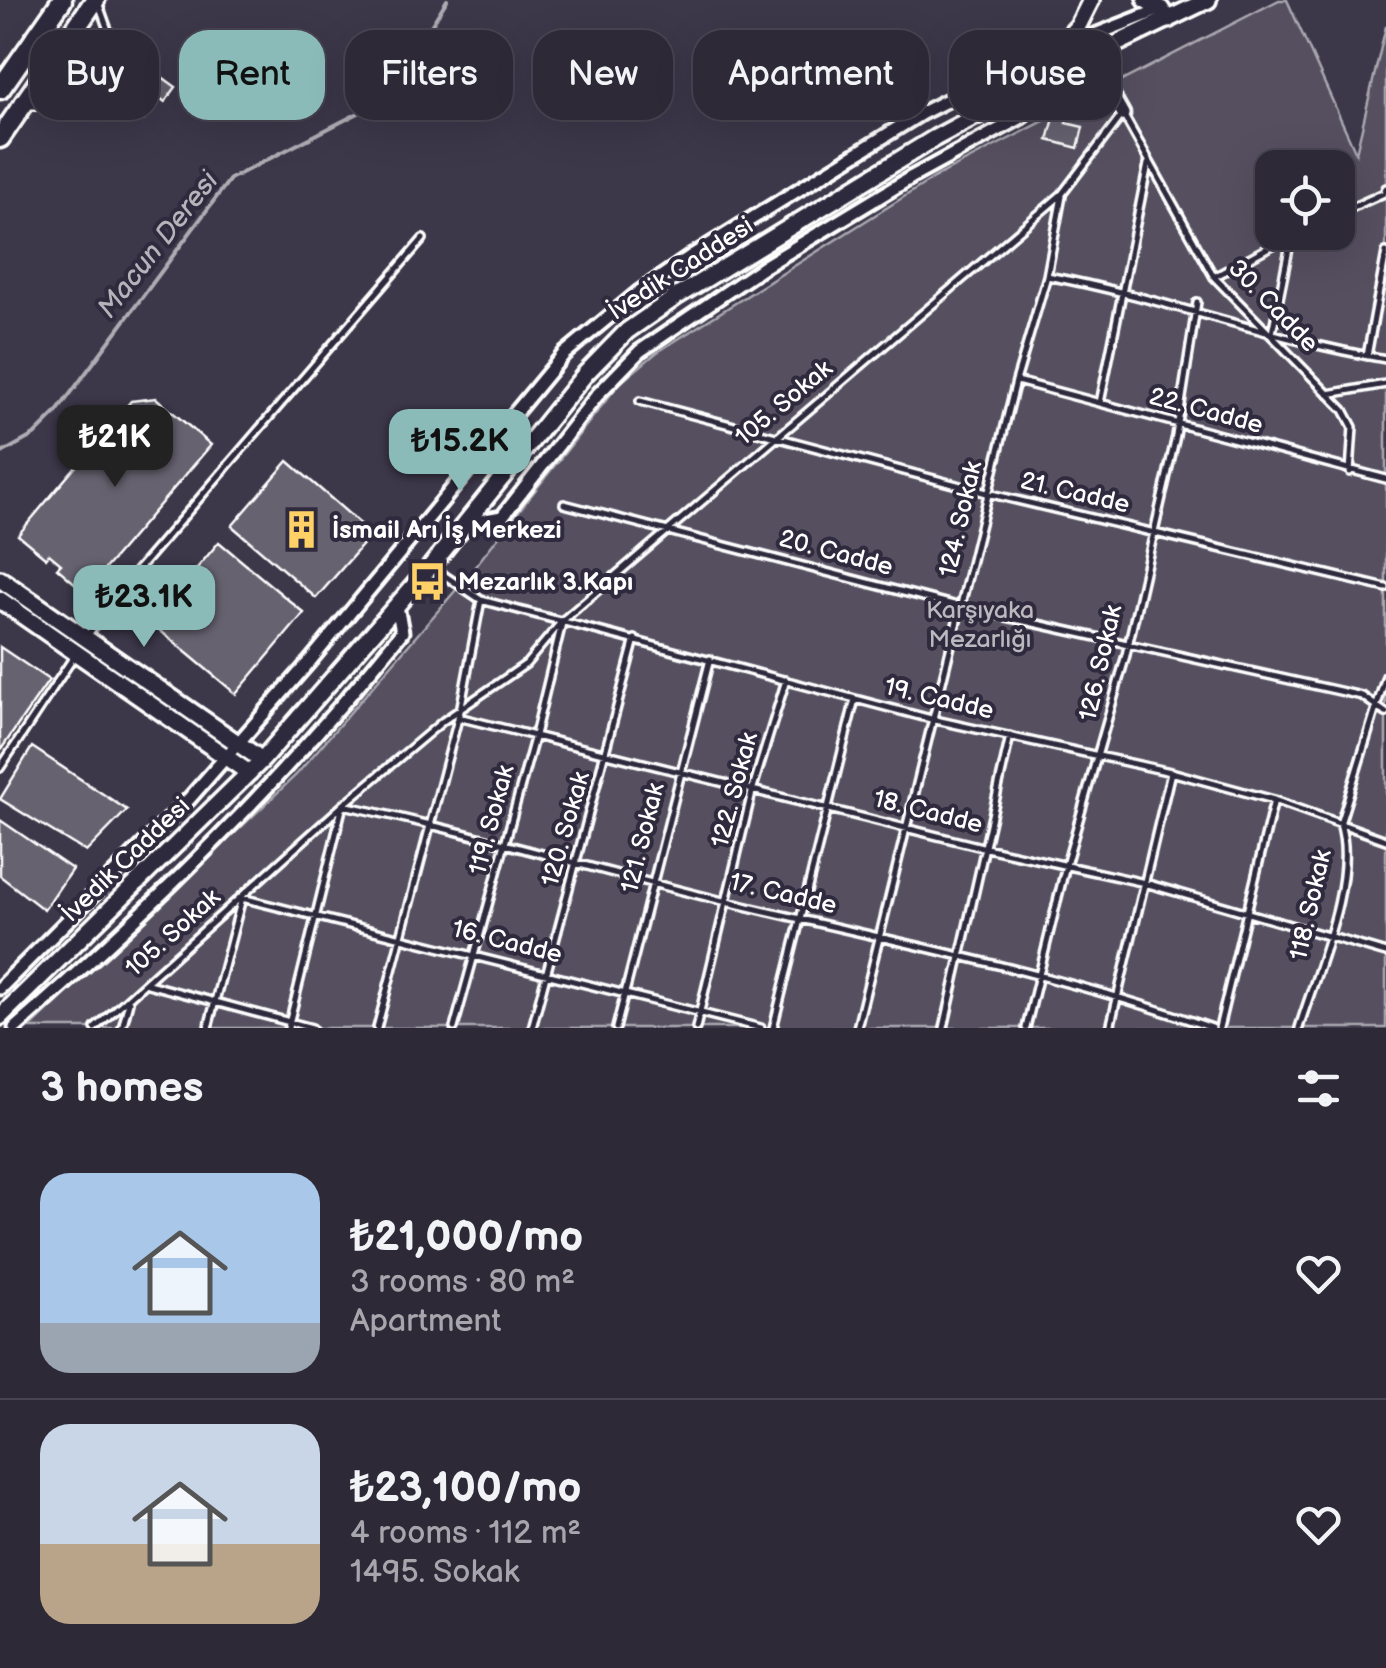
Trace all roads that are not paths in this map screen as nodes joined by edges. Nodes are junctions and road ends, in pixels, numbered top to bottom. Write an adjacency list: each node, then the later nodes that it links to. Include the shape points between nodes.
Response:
1 (62, 0): 12 (main road)
2 (96, 0): 8 (lane); 14 (main road)
3 (1091, 0): 9 (main road)
4 (1146, 0): 7 (main road)
5 (1178, 0): 7 (main road)
6 (1199, 2): 7 (main road, İvedik Caddesi)
7 (1165, 14): 10 (street); 11 (main road, İvedik Caddesi)
8 (107, 30)
9 (1074, 30)
10 (1117, 30)
11 (1121, 40)
12 (0, 89)
13 (949, 100): 71 (street, via 664,274 564,354)
14 (23, 106): 15 (lane); 19 (main road)
15 (30, 106)
16 (1122, 114): 20 (lane, 30. Cadde); 22 (lane, 105. Sokak)
17 (969, 120): 46 (main road, İvedik Caddesi, via 627,331)
18 (1016, 120): 46 (street, via 781,256 640,351 598,393 502,517)
19 (0, 138)
20 (1149, 161): 29 (lane, 30. Cadde); 30 (lane)
21 (1385, 192): 23 (lane)
22 (1062, 194): 28 (lane, 124. Sokak); 41 (lane, 105. Sokak)
23 (1355, 206)
24 (423, 239): 57 (lane)
25 (1263, 250): 29 (lane)
26 (1290, 250): 32 (lane)
27 (1386, 252): 33 (lane)
28 (1048, 276): 30 (lane); 35 (lane, 124. Sokak)
29 (1214, 277): 32 (lane, 30. Cadde)
30 (1122, 290): 31 (lane); 39 (lane)
31 (1196, 306): 32 (lane); 40 (lane, 126. Sokak)
32 (1272, 333): 33 (lane); 37 (lane, 30. Cadde)
33 (1367, 356): 34 (lane)
34 (1386, 359)
35 (1016, 380): 39 (lane, 22. Cadde); 44 (lane, 124. Sokak)
36 (1386, 384): 37 (lane)
37 (1328, 394): 42 (lane, 30. Cadde, via 1353,427)
38 (640, 400): 41 (lane, 21. Cadde)
39 (1100, 403): 40 (lane, 22. Cadde)
40 (1176, 424): 42 (lane, 22. Cadde); 48 (lane, 126. Sokak)
41 (774, 438): 44 (lane, 21. Cadde); 47 (lane, 105. Sokak)
42 (1350, 472): 43 (lane, 22. Cadde)
43 (1386, 480)
44 (988, 493): 48 (lane, 21. Cadde); 55 (lane, 124. Sokak)
45 (564, 504): 47 (lane, 20. Cadde)
46 (465, 524): 49 (main road, İvedik Caddesi)
47 (667, 530): 55 (lane, 20. Cadde); 56 (lane, 105. Sokak)
48 (1154, 532): 51 (lane, 21. Cadde); 59 (lane, 126. Sokak)
49 (431, 566): 53 (lane, 19. Cadde); 54 (main road, İvedik Caddesi)
50 (0, 578): 57 (main road)
51 (1386, 588)
52 (0, 600): 60 (main road)
53 (482, 600): 56 (lane, 19. Cadde); 67 (lane)
54 (397, 606): 75 (main road, İvedik Caddesi); 100 (street, via 402,632 340,709 271,788)
55 (962, 607): 59 (lane, 20. Cadde); 68 (lane, 124. Sokak)
56 (562, 620): 58 (lane, 19. Cadde); 67 (lane, 105. Sokak, via 526,664); 69 (lane, 119. Sokak)
57 (86, 637): 60 (lane); 71 (main road)
58 (635, 640): 61 (lane, 19. Cadde); 72 (lane, 120. Sokak)
59 (1125, 645): 65 (lane, 20. Cadde, via 1362,696); 73 (lane, 126. Sokak)
60 (76, 652): 74 (main road); 76 (lane)
61 (710, 659): 63 (lane, 19. Cadde); 77 (lane, 121. Sokak)
62 (1386, 676): 65 (lane, 118. Sokak)
63 (786, 680): 64 (lane, 19. Cadde); 80 (lane, 122. Sokak)
64 (855, 699): 68 (lane, 19. Cadde); 83 (lane)
65 (1376, 707): 66 (lane, 20. Cadde); 85 (lane, 118. Sokak)
66 (1386, 713)
67 (459, 714): 69 (lane, 18. Cadde); 82 (lane, 105. Sokak); 84 (lane)
68 (931, 718): 70 (lane, 19. Cadde); 86 (lane, 124. Sokak)
69 (536, 735): 72 (lane, 18. Cadde); 88 (lane, 119. Sokak)
70 (1010, 736): 73 (lane, 19. Cadde); 89 (lane)
71 (238, 744): 74 (street); 75 (main road)
72 (607, 754): 77 (lane, 18. Cadde); 90 (lane, 120. Sokak)
73 (1099, 755): 78 (lane, 19. Cadde); 91 (lane, 126. Sokak)
74 (226, 757): 79 (main road); 110 (street)
75 (262, 760): 79 (main road, İvedik Caddesi)
76 (0, 768)
77 (680, 772): 80 (lane, 18. Cadde); 93 (lane, 121. Sokak)
78 (1171, 772): 81 (lane, 19. Cadde); 92 (lane)
79 (250, 773): 96 (main road, İvedik Caddesi)
80 (753, 788): 83 (lane, 18. Cadde); 95 (lane, 122. Sokak)
81 (1274, 800): 85 (lane, 19. Cadde); 97 (lane)
82 (343, 805): 84 (lane, 17. Cadde); 94 (lane, 105. Sokak); 98 (lane)
83 (829, 808): 86 (lane, 18. Cadde); 99 (lane)
84 (430, 824): 88 (lane, 17. Cadde); 102 (lane)
85 (1340, 824): 87 (lane, 19. Cadde); 101 (lane, 118. Sokak, via 1347,844 1344,873)
86 (905, 828): 89 (lane, 18. Cadde); 103 (lane, 124. Sokak)
87 (1386, 840)
88 (506, 844): 90 (lane, 17. Cadde); 105 (lane, 119. Sokak)
89 (986, 848): 91 (lane, 18. Cadde); 106 (lane)
90 (575, 865): 93 (lane, 17. Cadde); 107 (lane, 120. Sokak)
91 (1066, 865): 92 (lane, 18. Cadde); 108 (lane, 126. Sokak)
92 (1144, 883): 97 (lane, 18. Cadde); 112 (lane)
93 (651, 884): 95 (lane, 17. Cadde); 111 (lane, 121. Sokak)
94 (242, 898): 98 (lane, 16. Cadde); 109 (lane, 105. Sokak); 114 (lane)
95 (727, 902): 99 (lane, 17. Cadde); 115 (lane, 122. Sokak)
96 (111, 910): 100 (street); 116 (main road, İvedik Caddesi)
97 (1247, 910): 101 (lane, 18. Cadde); 134 (lane)
98 (317, 915): 102 (lane, 16. Cadde); 117 (lane)
99 (800, 919): 103 (lane, 17. Cadde); 129 (lane)
100 (128, 927): 118 (street)
101 (1328, 934): 104 (lane, 18. Cadde); 135 (lane, 118. Sokak)
102 (402, 937): 105 (lane, 16. Cadde); 123 (lane)
103 (880, 937): 106 (lane, 17. Cadde); 130 (lane, 124. Sokak)
104 (1386, 953)
105 (476, 954): 107 (lane, 16. Cadde); 124 (lane, 119. Sokak)
106 (962, 956): 108 (lane, 17. Cadde); 131 (lane)
107 (548, 973): 111 (lane, 16. Cadde); 125 (lane, 120. Sokak)
108 (1038, 975): 112 (lane, 17. Cadde); 132 (lane, 126. Sokak)
109 (148, 984): 113 (lane, 105. Sokak); 114 (lane)
110 (0, 988)
111 (626, 994): 115 (lane, 16. Cadde); 126 (lane, 121. Sokak)
112 (1118, 994): 133 (lane); 134 (lane, 17. Cadde)
113 (130, 1000): 119 (lane, 105. Sokak); 120 (lane)
114 (214, 1003): 117 (lane); 121 (lane)
115 (699, 1012): 127 (lane, 122. Sokak); 128 (lane, 16. Cadde)
116 (0, 1016)
117 (289, 1025): 122 (lane)
118 (15, 1028)
119 (95, 1028)
120 (122, 1028)
121 (208, 1028)
122 (312, 1028)
123 (377, 1028)
124 (454, 1028)
125 (532, 1028)
126 (616, 1028)
127 (696, 1028)
128 (762, 1028)
129 (772, 1028)
130 (857, 1028)
131 (944, 1028)
132 (1026, 1028)
133 (1110, 1028)
134 (1216, 1028)
135 (1299, 1028)

